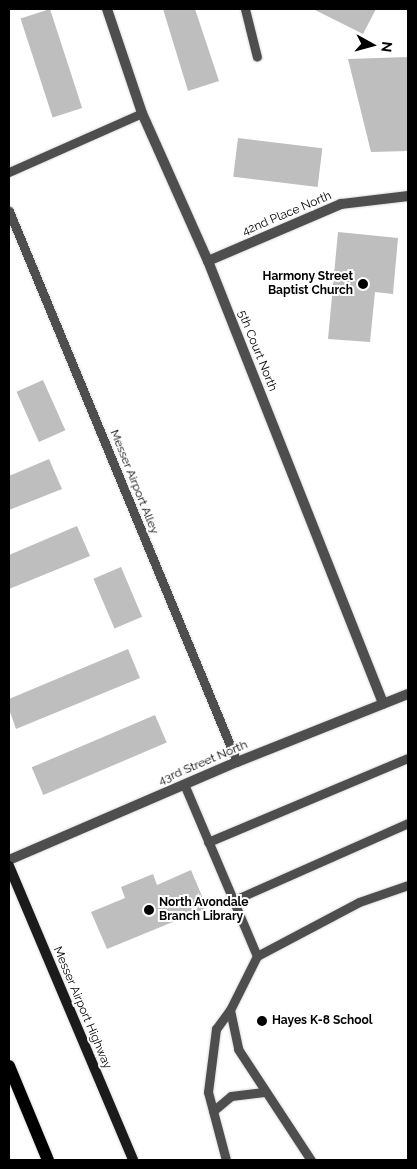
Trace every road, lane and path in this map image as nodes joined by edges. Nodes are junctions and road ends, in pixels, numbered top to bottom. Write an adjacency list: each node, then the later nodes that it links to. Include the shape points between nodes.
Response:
1 (107, 9): 4 (street, 5th Court North)
2 (244, 9): 3 (lane)
3 (257, 57)
4 (142, 113): 5 (lane); 8 (street, 5th Court North)
5 (9, 172)
6 (408, 196): 8 (street, 42nd Place North, via 341,204)
7 (9, 211): 12 (lane, Messer Airport Alley)
8 (208, 261): 10 (street, 5th Court North)
9 (408, 694): 10 (street, 43rd Street North)
10 (383, 704): 12 (street, 43rd Street North)
11 (408, 758): 15 (lane)
12 (237, 762): 13 (street, 43rd Street North)
13 (184, 784): 15 (lane); 16 (street, 43rd Street North)
14 (408, 823): 19 (lane)
15 (208, 842): 19 (lane)
16 (9, 860)
17 (9, 866): 26 (main road, Messer Airport Highway)
18 (408, 885): 20 (lane, via 359,902)
19 (232, 901): 20 (lane)
20 (257, 956): 21 (lane)
21 (230, 1010): 23 (lane, via 238,1049); 24 (lane, via 216,1029 208,1092)
22 (9, 1066): 25 (main road)
23 (266, 1092): 24 (lane, via 230,1096); 28 (lane)
24 (213, 1111): 27 (lane)
25 (48, 1160)
26 (133, 1160)
27 (226, 1160)
28 (311, 1160)

